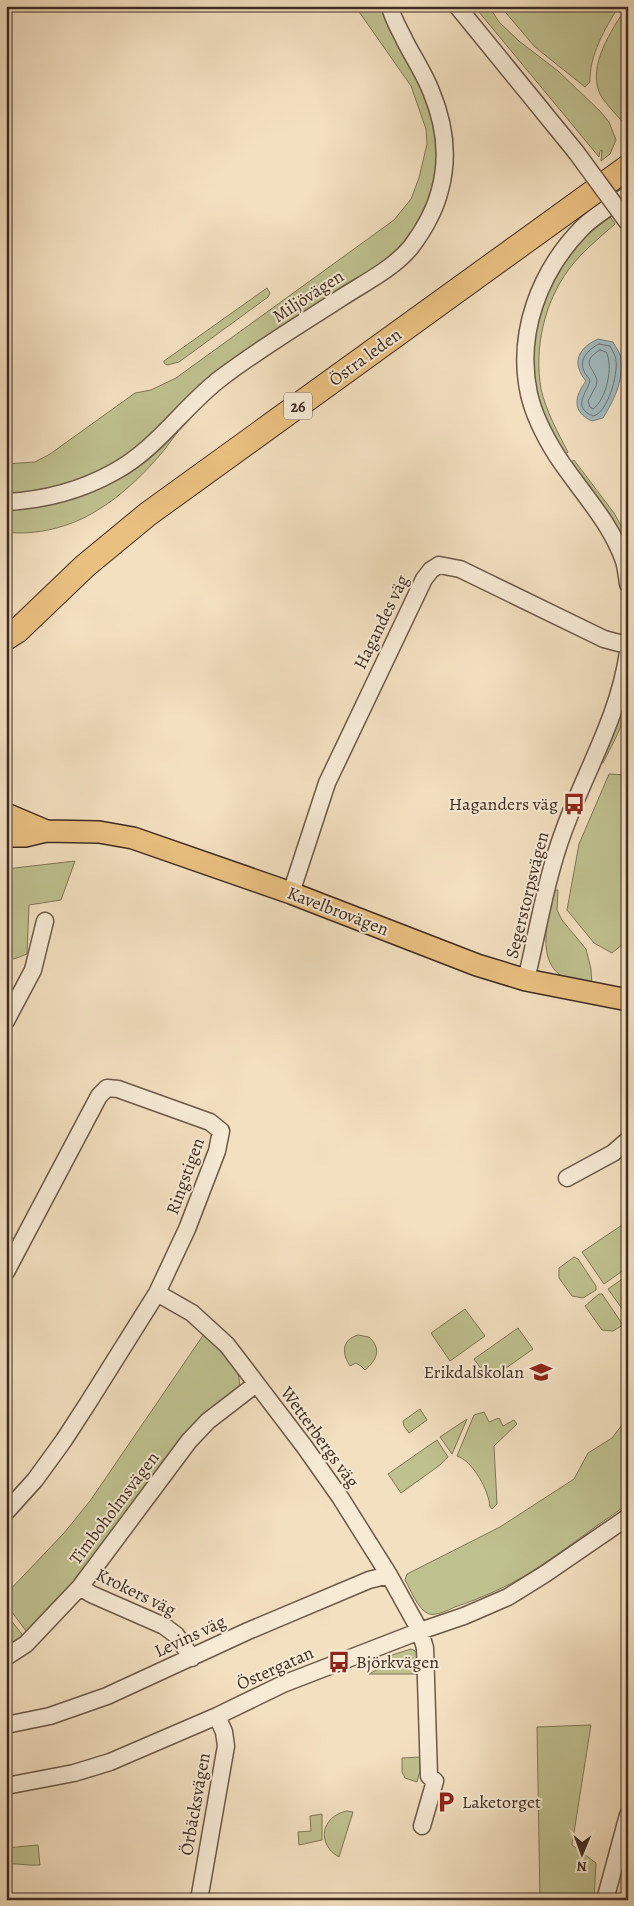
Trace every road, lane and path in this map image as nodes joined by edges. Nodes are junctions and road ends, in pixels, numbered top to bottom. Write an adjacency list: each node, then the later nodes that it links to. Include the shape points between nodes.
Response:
1 (390, 6): 6 (street, Miljövägen, via 431,90 444,136 440,191 430,217 410,248 383,271 220,378 146,450 116,472 65,493)
2 (457, 6): 5 (street, bridge, via 576,152)
3 (628, 167): 8 (highway, Östra leden / 26, via 148,514 85,566)
4 (628, 194): 7 (street, via 582,228 557,257 540,288 527,330 525,364 529,395 540,426 558,457 606,522 625,562)
5 (628, 223)
6 (6, 502)
7 (628, 584)
8 (10, 640)
9 (628, 643): 14 (street, Hagandes väg, via 604,639 460,569 439,565 431,570 327,783)
10 (628, 652): 16 (street, Segerstorpsvägen, via 623,683 610,722 574,804 547,881)
11 (6, 814): 12 (main road, Kavelbrovägen)
12 (46, 830): 13 (main road, Kavelbrovägen, via 25,836); 14 (main road, Kavelbrovägen, via 99,832 134,838)
13 (6, 836)
14 (292, 893): 16 (main road, Kavelbrovägen, via 477,965)
15 (45, 921): 18 (street, via 33,970)
16 (526, 980): 17 (main road, Kavelbrovägen)
17 (628, 1000)
18 (6, 1021)
19 (628, 1140): 20 (street, via 613,1153)
20 (567, 1178)
21 (6, 1272): 22 (street, Ringstigen, via 99,1096 107,1088 118,1089 210,1122 221,1132 187,1230)
22 (157, 1293): 23 (street, Wetterbergs väg, via 192,1313 210,1328); 24 (street, Ringstigen, via 69,1432 35,1480)
23 (256, 1384): 26 (street, Wetterbergs väg, via 340,1497); 27 (street, Timboholmsvägen, via 208,1421 189,1441)
24 (6, 1512)
25 (628, 1516): 28 (street, Östergatan, via 508,1597)
26 (389, 1575): 28 (street, Wetterbergs väg); 30 (street, Levins väg, via 369,1580)
27 (80, 1587): 29 (street, Timboholmsvägen, via 26,1644); 30 (street, Krokers väg, via 164,1626 176,1635)
28 (420, 1631): 31 (street, Östergatan, via 283,1684); 35 (street, via 425,1648 429,1776 435,1782)
29 (6, 1657)
30 (192, 1658): 32 (street, Levins väg, via 107,1696 50,1716)
31 (217, 1716): 33 (street, Östergatan, via 110,1762 74,1773); 36 (street, Örbäcksvägen, via 226,1746)
32 (6, 1725)
33 (6, 1786)
34 (628, 1815): 37 (street)
35 (422, 1826)
36 (199, 1900)
37 (606, 1900)

